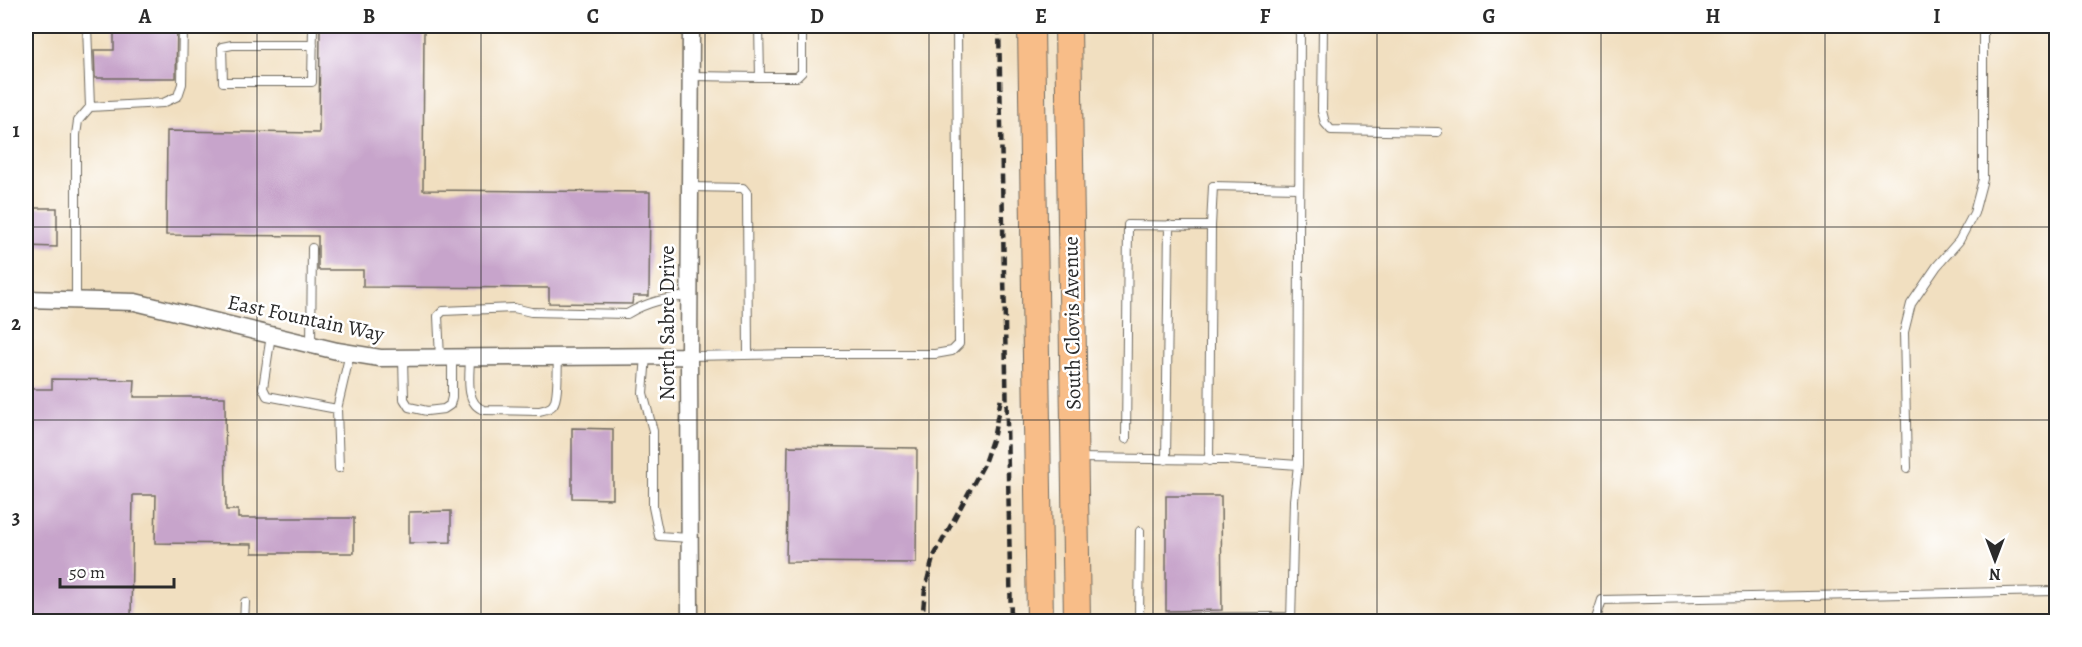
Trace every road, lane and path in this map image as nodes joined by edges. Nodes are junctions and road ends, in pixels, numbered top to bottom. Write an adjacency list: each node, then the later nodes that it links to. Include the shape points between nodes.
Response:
1 (87, 26): 16 (lane)
2 (183, 26): 16 (lane, via 182,84 178,96 163,103)
3 (313, 26): 13 (lane)
4 (691, 26): 14 (street, North Sabre Drive)
5 (759, 26): 15 (lane)
6 (802, 26): 15 (lane, via 802,72 797,77)
7 (957, 26): 29 (lane, via 959,344 952,351 935,354)
8 (1031, 26): 52 (main road, South Clovis Avenue)
9 (1068, 26): 38 (main road, South Clovis Avenue)
10 (1300, 26): 19 (lane)
11 (1323, 26): 17 (lane, via 1322,111 1331,130)
12 (1983, 26): 43 (lane, via 1983,179 1974,213 1959,241 1911,304 1904,332)
13 (313, 45): 13 (lane, via 312,82 223,82 222,47)
14 (691, 76): 15 (lane); 18 (street, North Sabre Drive)
15 (760, 77)
16 (90, 108): 25 (lane, via 78,121 76,135)
17 (1438, 132)
18 (690, 187): 23 (street, North Sabre Drive); 29 (lane, via 743,188 747,193)
19 (1299, 188): 21 (lane, via 1213,186); 41 (lane)
20 (1169, 225): 21 (lane); 37 (lane, via 1128,225); 39 (lane)
21 (1211, 226): 40 (lane)
22 (312, 248): 27 (lane)
23 (689, 296): 31 (street, North Sabre Drive); 35 (lane, via 661,299 627,314 531,312 514,308 443,311 438,316)
24 (26, 299): 25 (street, East Fountain Way)
25 (76, 300): 26 (street, East Fountain Way, via 135,302)
26 (271, 335): 27 (street, East Fountain Way); 36 (lane, via 263,388 267,396)
27 (311, 345): 28 (street, East Fountain Way)
28 (350, 353): 34 (street, East Fountain Way); 36 (lane)
29 (748, 355): 31 (lane)
30 (646, 356): 31 (street, East Fountain Way); 33 (street, East Fountain Way); 45 (lane, via 643,393 653,431 653,507 659,536)
31 (688, 356): 45 (street, North Sabre Drive)
32 (470, 357): 33 (street, East Fountain Way); 33 (lane, via 470,389 477,408 539,411 553,405); 35 (street, East Fountain Way)
33 (558, 357)
34 (403, 358): 35 (street, East Fountain Way); 35 (lane, via 404,399 409,407 427,411 450,405)
35 (446, 358)
36 (337, 409): 42 (lane)
37 (1126, 439)
38 (1075, 458): 39 (lane); 53 (main road, South Clovis Avenue)
39 (1166, 460): 40 (lane)
40 (1209, 460): 41 (lane)
41 (1298, 465): 49 (lane)
42 (339, 468)
43 (1907, 468)
44 (1140, 531): 48 (lane, via 1139,618)
45 (689, 538): 51 (street, North Sabre Drive)
46 (2056, 591): 54 (lane, via 1602,600)
47 (245, 602): 50 (lane)
48 (1232, 619): 49 (lane)
49 (1292, 619)
50 (244, 621)
51 (690, 621)
52 (1040, 621)
53 (1077, 621)
54 (1596, 621)

